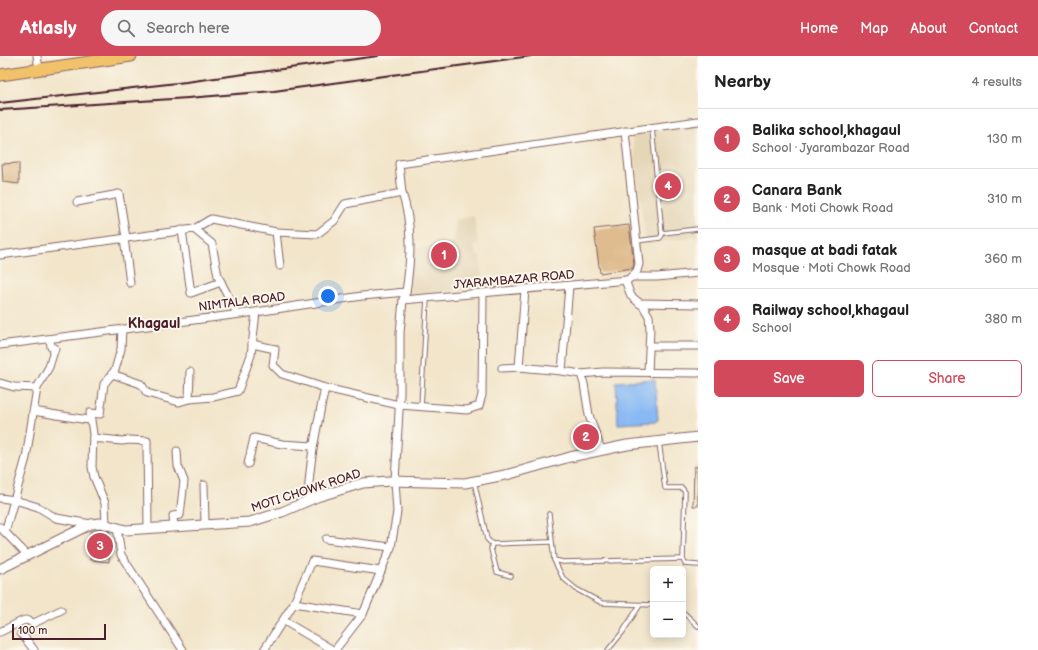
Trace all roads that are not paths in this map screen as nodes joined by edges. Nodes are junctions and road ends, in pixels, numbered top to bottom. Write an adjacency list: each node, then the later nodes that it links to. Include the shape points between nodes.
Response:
1 (38, 56): 3 (street)
2 (131, 56): 3 (main road)
3 (39, 69): 4 (main road)
4 (0, 75)
5 (698, 121): 6 (street)
6 (651, 127): 7 (street); 14 (lane)
7 (625, 131): 8 (street, via 399,164); 16 (street)
8 (402, 193): 13 (street, via 345,204 334,221 317,234); 25 (street, via 408,210 410,240)
9 (77, 202): 15 (street, via 119,194)
10 (194, 229): 12 (street); 13 (street, via 211,219); 21 (street, via 212,244)
11 (698, 229): 14 (lane)
12 (182, 230): 15 (street); 21 (street, via 191,293)
13 (276, 232): 18 (street)
14 (662, 233): 16 (lane, via 660,238)
15 (125, 238): 17 (street); 22 (street)
16 (636, 241): 20 (street, via 639,264 637,271)
17 (0, 255)
18 (280, 266)
19 (698, 273): 20 (street, JYARAMBAZAR ROAD)
20 (628, 279): 23 (street, JYARAMBAZAR ROAD); 29 (street, via 631,296)
21 (221, 282): 32 (street)
22 (130, 283)
23 (569, 286): 24 (street, JYARAMBAZAR ROAD); 41 (street)
24 (525, 290): 26 (street, JYARAMBAZAR ROAD); 40 (street)
25 (406, 292): 28 (street); 31 (street, NIMTALA ROAD)
26 (483, 294): 27 (street, JYARAMBAZAR ROAD); 52 (street, via 479,406 467,410)
27 (427, 298): 28 (street, JYARAMBAZAR ROAD); 52 (lane)
28 (403, 300): 51 (street)
29 (639, 303): 30 (street); 37 (street, via 649,316)
30 (698, 304)
31 (256, 312): 32 (street, NIMTALA ROAD); 35 (street)
32 (237, 314): 33 (street, NIMTALA ROAD)
33 (122, 329): 34 (street, NIMTALA ROAD); 45 (street, via 121,349)
34 (50, 338): 36 (street, NIMTALA ROAD); 48 (street, via 51,347 55,348 49,368)
35 (252, 344): 49 (street, via 275,349 273,365 282,374); 50 (street, via 251,355 238,391)
36 (0, 345)
37 (650, 346): 38 (street); 43 (street)
38 (698, 346)
39 (502, 368): 40 (street)
40 (519, 368): 41 (street)
41 (562, 371): 46 (street)
42 (190, 372): 50 (street)
43 (648, 372): 44 (street); 46 (street)
44 (698, 373)
45 (112, 374): 50 (street, via 141,384 147,393 180,402); 54 (street, via 104,384 100,414 90,413)
46 (581, 374): 59 (street, via 589,415)
47 (0, 383): 48 (street, via 14,387)
48 (37, 388): 53 (street)
49 (326, 388): 51 (street); 58 (street)
50 (189, 399)
51 (399, 405): 52 (street); 62 (street)
52 (421, 406)
53 (33, 411): 54 (street); 66 (street, via 26,458)
54 (90, 420): 56 (street)
55 (698, 437): 57 (street, MOTI CHOWK ROAD)
56 (93, 438): 70 (street, via 92,467 105,503); 74 (street, via 148,441)
57 (659, 442): 59 (street, MOTI CHOWK ROAD, via 627,444); 81 (lane, via 665,488 682,488 685,492)
58 (313, 446): 61 (street, via 282,444 254,438); 67 (street)
59 (601, 450): 63 (street, MOTI CHOWK ROAD)
60 (177, 451): 73 (street, via 178,466 184,481 180,515 173,516)
61 (248, 464)
62 (395, 481): 63 (street, MOTI CHOWK ROAD); 67 (street, MOTI CHOWK ROAD, via 363,483); 79 (street, via 397,512)
63 (474, 481): 78 (lane, via 487,539)
64 (204, 485): 71 (street)
65 (0, 498): 66 (street)
66 (15, 500): 69 (street, via 38,507 56,518); 75 (street)
67 (308, 501): 71 (street, MOTI CHOWK ROAD, via 250,522)
68 (549, 514): 77 (lane)
69 (91, 524): 70 (street, MOTI CHOWK ROAD); 80 (street, MOTI CHOWK ROAD)
70 (106, 524): 72 (street, MOTI CHOWK ROAD)
71 (205, 524): 73 (street, MOTI CHOWK ROAD)
72 (117, 527): 74 (street, MOTI CHOWK ROAD, via 126,530); 98 (street, via 121,555)
73 (174, 527): 74 (street, MOTI CHOWK ROAD)
74 (148, 528)
75 (2, 529): 80 (street)
76 (326, 539): 79 (street)
77 (550, 542): 78 (lane); 82 (lane)
78 (492, 544): 86 (lane, via 491,550 497,572)
79 (391, 547): 85 (street)
80 (28, 556): 84 (street, MOTI CHOWK ROAD)
81 (683, 558): 82 (lane, via 563,562); 83 (lane, via 685,564)
82 (554, 560): 88 (lane, via 563,578 576,589 602,603)
83 (698, 566)
84 (0, 569)
85 (381, 571): 87 (street, via 312,561); 91 (street)
86 (511, 576)
87 (294, 603): 91 (street); 93 (street)
88 (640, 605): 89 (lane); 101 (lane)
89 (650, 605)
90 (61, 610): 95 (street, via 34,623 22,621)
91 (363, 614): 100 (street)
92 (686, 615): 94 (lane)
93 (284, 621): 99 (street); 100 (street)
94 (698, 626)
95 (0, 632)
96 (21, 632): 97 (street)
97 (34, 650)
98 (183, 650)
99 (264, 650)
100 (334, 650)
101 (608, 650)

